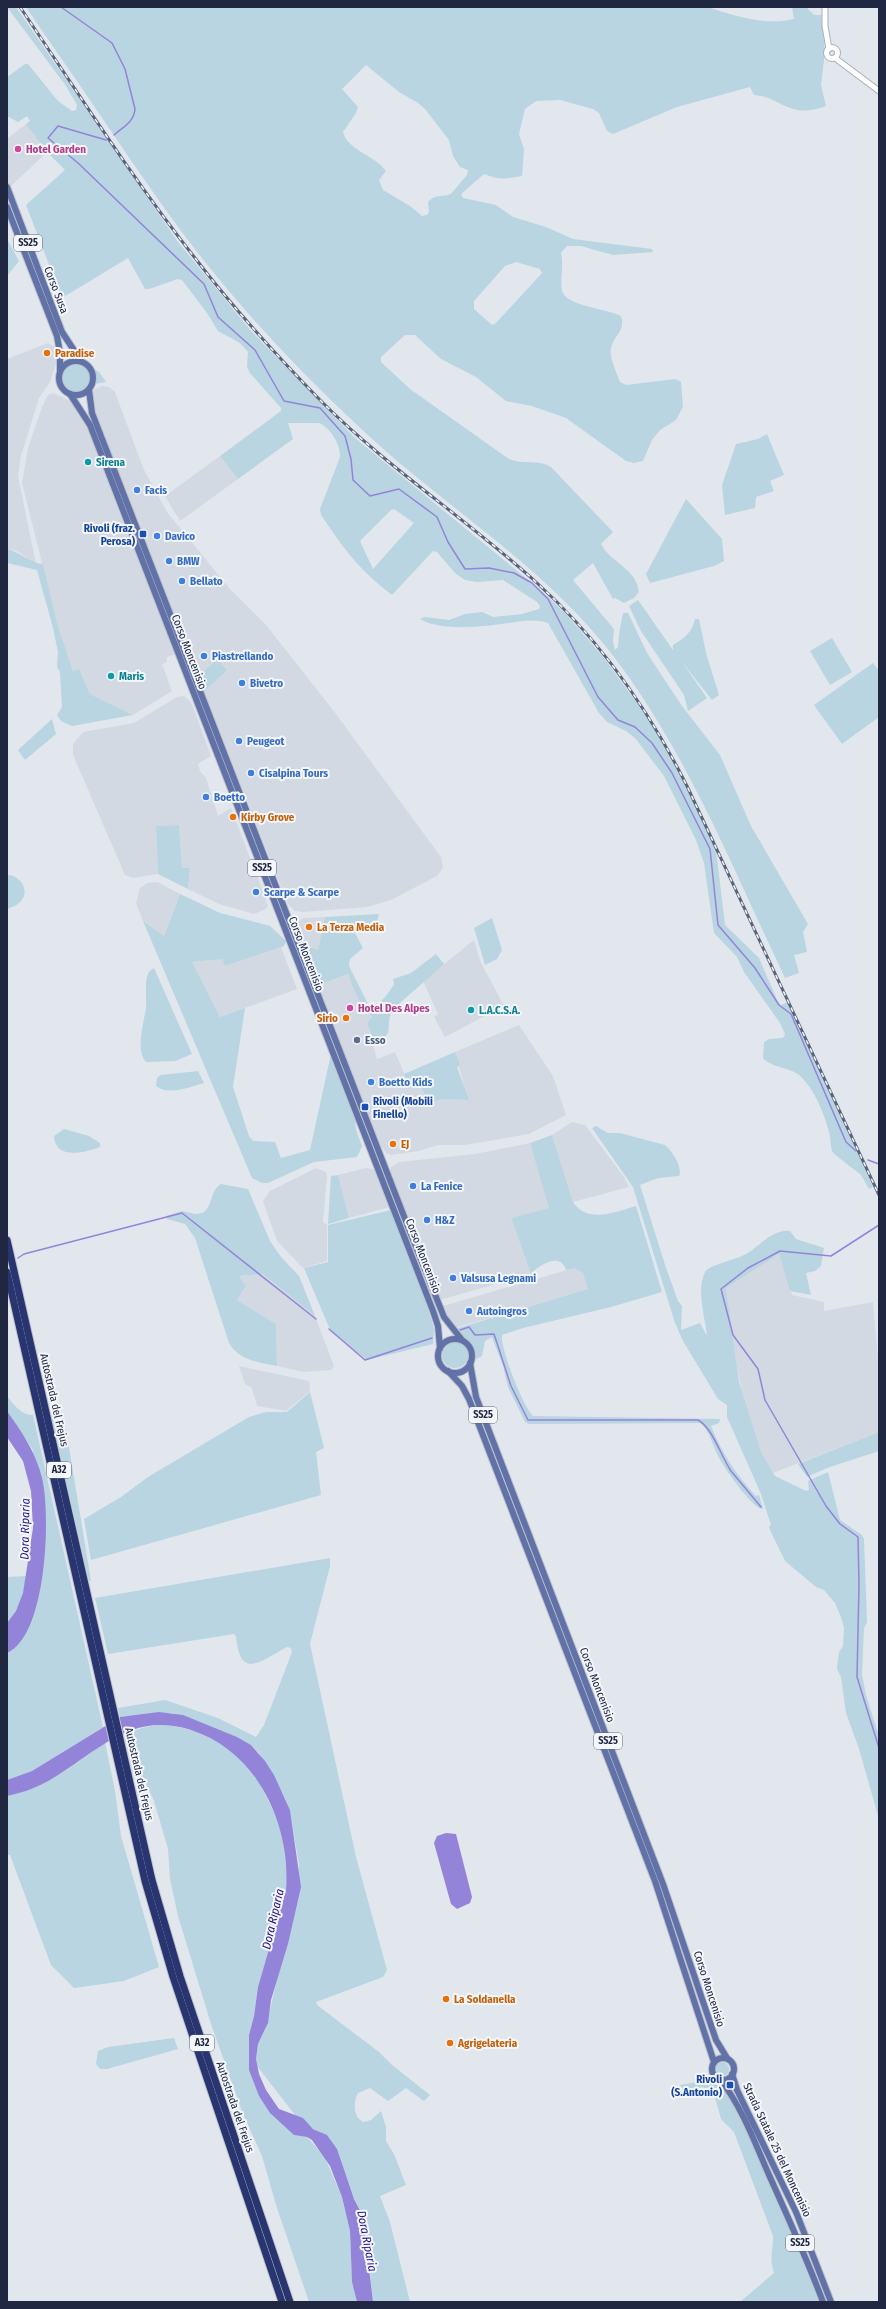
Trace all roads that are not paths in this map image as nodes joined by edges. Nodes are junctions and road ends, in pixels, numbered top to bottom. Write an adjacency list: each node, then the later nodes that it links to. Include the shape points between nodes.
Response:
1 (825, 7): 2 (street, via 829,49 834,48 837,51 835,58)
2 (879, 91)
3 (7, 188): 5 (main road, Corso Susa / SS25)
4 (7, 207): 5 (main road, Corso Susa / SS25)
5 (59, 333): 6 (main road, SS25); 7 (main road, SS25)
6 (81, 362): 7 (main road, via 67,364); 8 (main road, SS25, via 92,372 93,383)
7 (60, 372): 9 (main road, SS25, via 60,382)
8 (89, 390): 9 (main road, via 81,394); 12 (main road, Corso Moncenisio / SS25, via 92,413 412,1237 444,1317)
9 (70, 394): 13 (main road, Corso Moncenisio / SS25, via 90,425 170,629 433,1311 438,1326)
10 (7, 1240): 16 (highway, Autostrada del Frejus / A32)
11 (7, 1272): 16 (highway, Autostrada del Frejus / A32)
12 (462, 1340): 13 (main road, via 447,1341); 14 (main road, via 471,1352)
13 (440, 1348): 15 (main road, via 439,1361)
14 (470, 1363): 15 (main road, via 458,1372); 17 (main road, Corso Moncenisio / SS25, via 474,1389 501,1465 669,1899 716,2040)
15 (448, 1371): 18 (main road, Corso Moncenisio / SS25, via 462,1386 469,1399 655,1881)
16 (125, 1782): 21 (highway, Autostrada del Frejus / A32, via 145,1881 173,1977); 22 (highway, Autostrada del Frejus / A32, via 180,1976)
17 (726, 2058): 18 (main road); 19 (main road, SS25, via 733,2066)
18 (714, 2062): 20 (main road, SS25, via 712,2072)
19 (732, 2074): 20 (main road, via 727,2079); 24 (main road, Strada Statale 25 del Moncenisio / SS25, via 737,2090 796,2212)
20 (720, 2079): 23 (main road, Strada Statale 25 del Moncenisio / SS25, via 732,2096 756,2146 798,2238)
21 (282, 2302)
22 (290, 2302)
23 (823, 2302)
24 (831, 2302)

